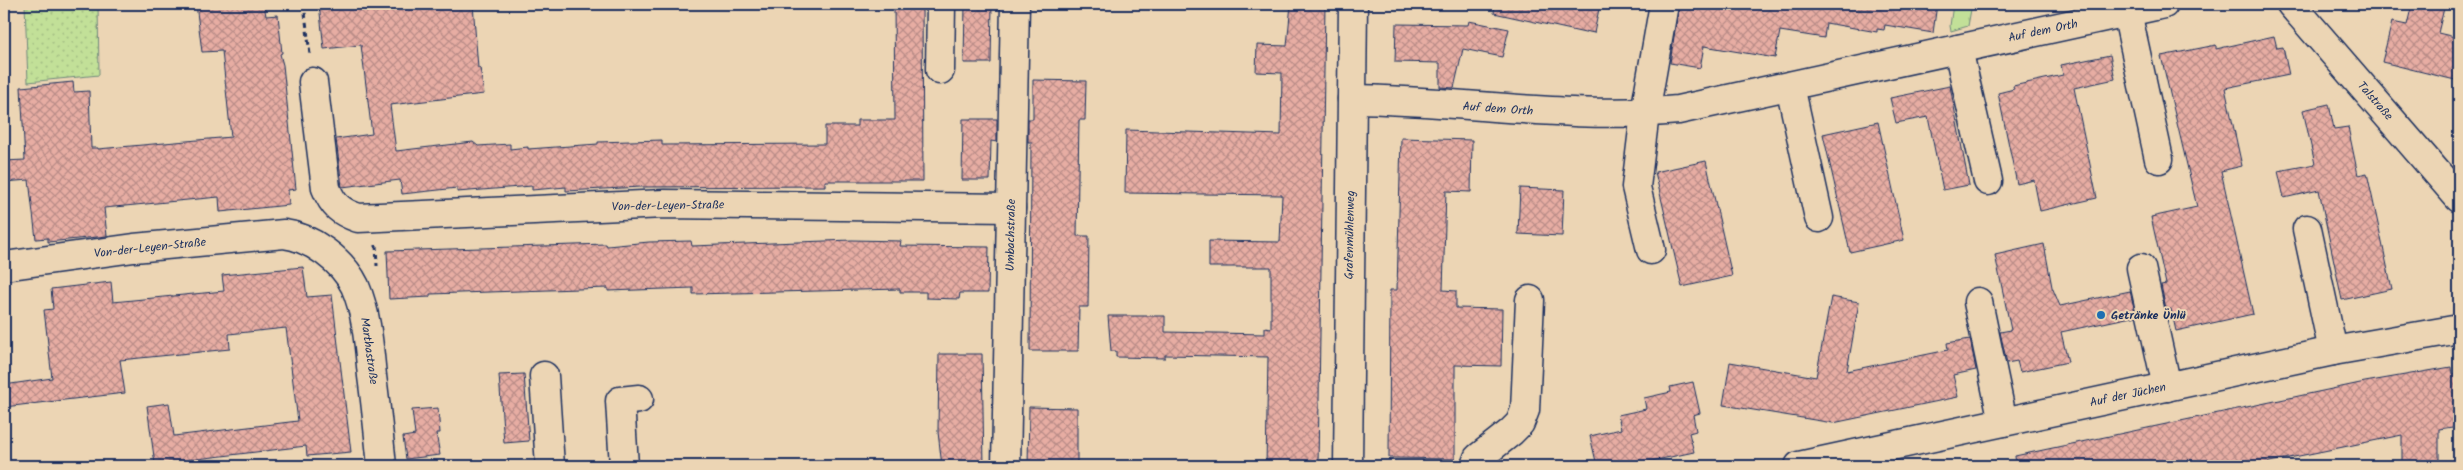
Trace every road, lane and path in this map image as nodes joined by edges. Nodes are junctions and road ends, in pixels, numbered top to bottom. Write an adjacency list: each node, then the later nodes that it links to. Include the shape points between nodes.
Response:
1 (304, 4): 11 (path)
2 (941, 4): 10 (street)
3 (1015, 4): 18 (street, Umbachstraße)
4 (1353, 4): 13 (street, Grafenmühlenweg)
5 (1664, 4): 14 (street)
6 (2164, 4): 8 (street, Auf dem Orth)
7 (2291, 4): 17 (street, Talstraße)
8 (2127, 12): 9 (street, Auf dem Orth); 15 (street)
9 (1958, 49): 12 (street, Auf dem Orth); 16 (street)
10 (940, 70)
11 (312, 82): 19 (street, Von-der-Leyen-Straße, via 326,188 331,202 343,213 358,218)
12 (1790, 86): 14 (street, Auf dem Orth, via 1678,110); 20 (street)
13 (1352, 99): 14 (street, Auf dem Orth, via 1520,111); 39 (street, Grafenmühlenweg)
14 (1645, 113): 23 (street, via 1636,187)
15 (2159, 159)
16 (1988, 181)
17 (2459, 198)
18 (1011, 208): 19 (street, Von-der-Leyen-Straße, via 664,204); 38 (street, Umbachstraße)
19 (374, 217): 26 (path, via 378,272)
20 (1819, 218)
21 (2307, 229): 30 (street)
22 (296, 235): 24 (street, Von-der-Leyen-Straße, via 134,248); 26 (street, Marthastraße, via 333,259)
23 (1651, 250)
24 (4, 266)
25 (2141, 268): 32 (street)
26 (354, 285): 35 (street, Marthastraße, via 368,337)
27 (1530, 300): 40 (street, via 1525,410 1520,423 1478,458)
28 (1978, 302): 34 (street)
29 (2459, 329): 30 (street, Auf der Jüchen)
30 (2332, 351): 32 (street, Auf der Jüchen)
31 (544, 376): 36 (street)
32 (2167, 387): 34 (street, Auf der Jüchen)
33 (639, 399): 37 (street, via 620,400)
34 (2003, 422): 41 (street, Auf der Jüchen)
35 (382, 466)
36 (550, 466)
37 (624, 466)
38 (1006, 466)
39 (1348, 466)
40 (1475, 466)
41 (1798, 466)

